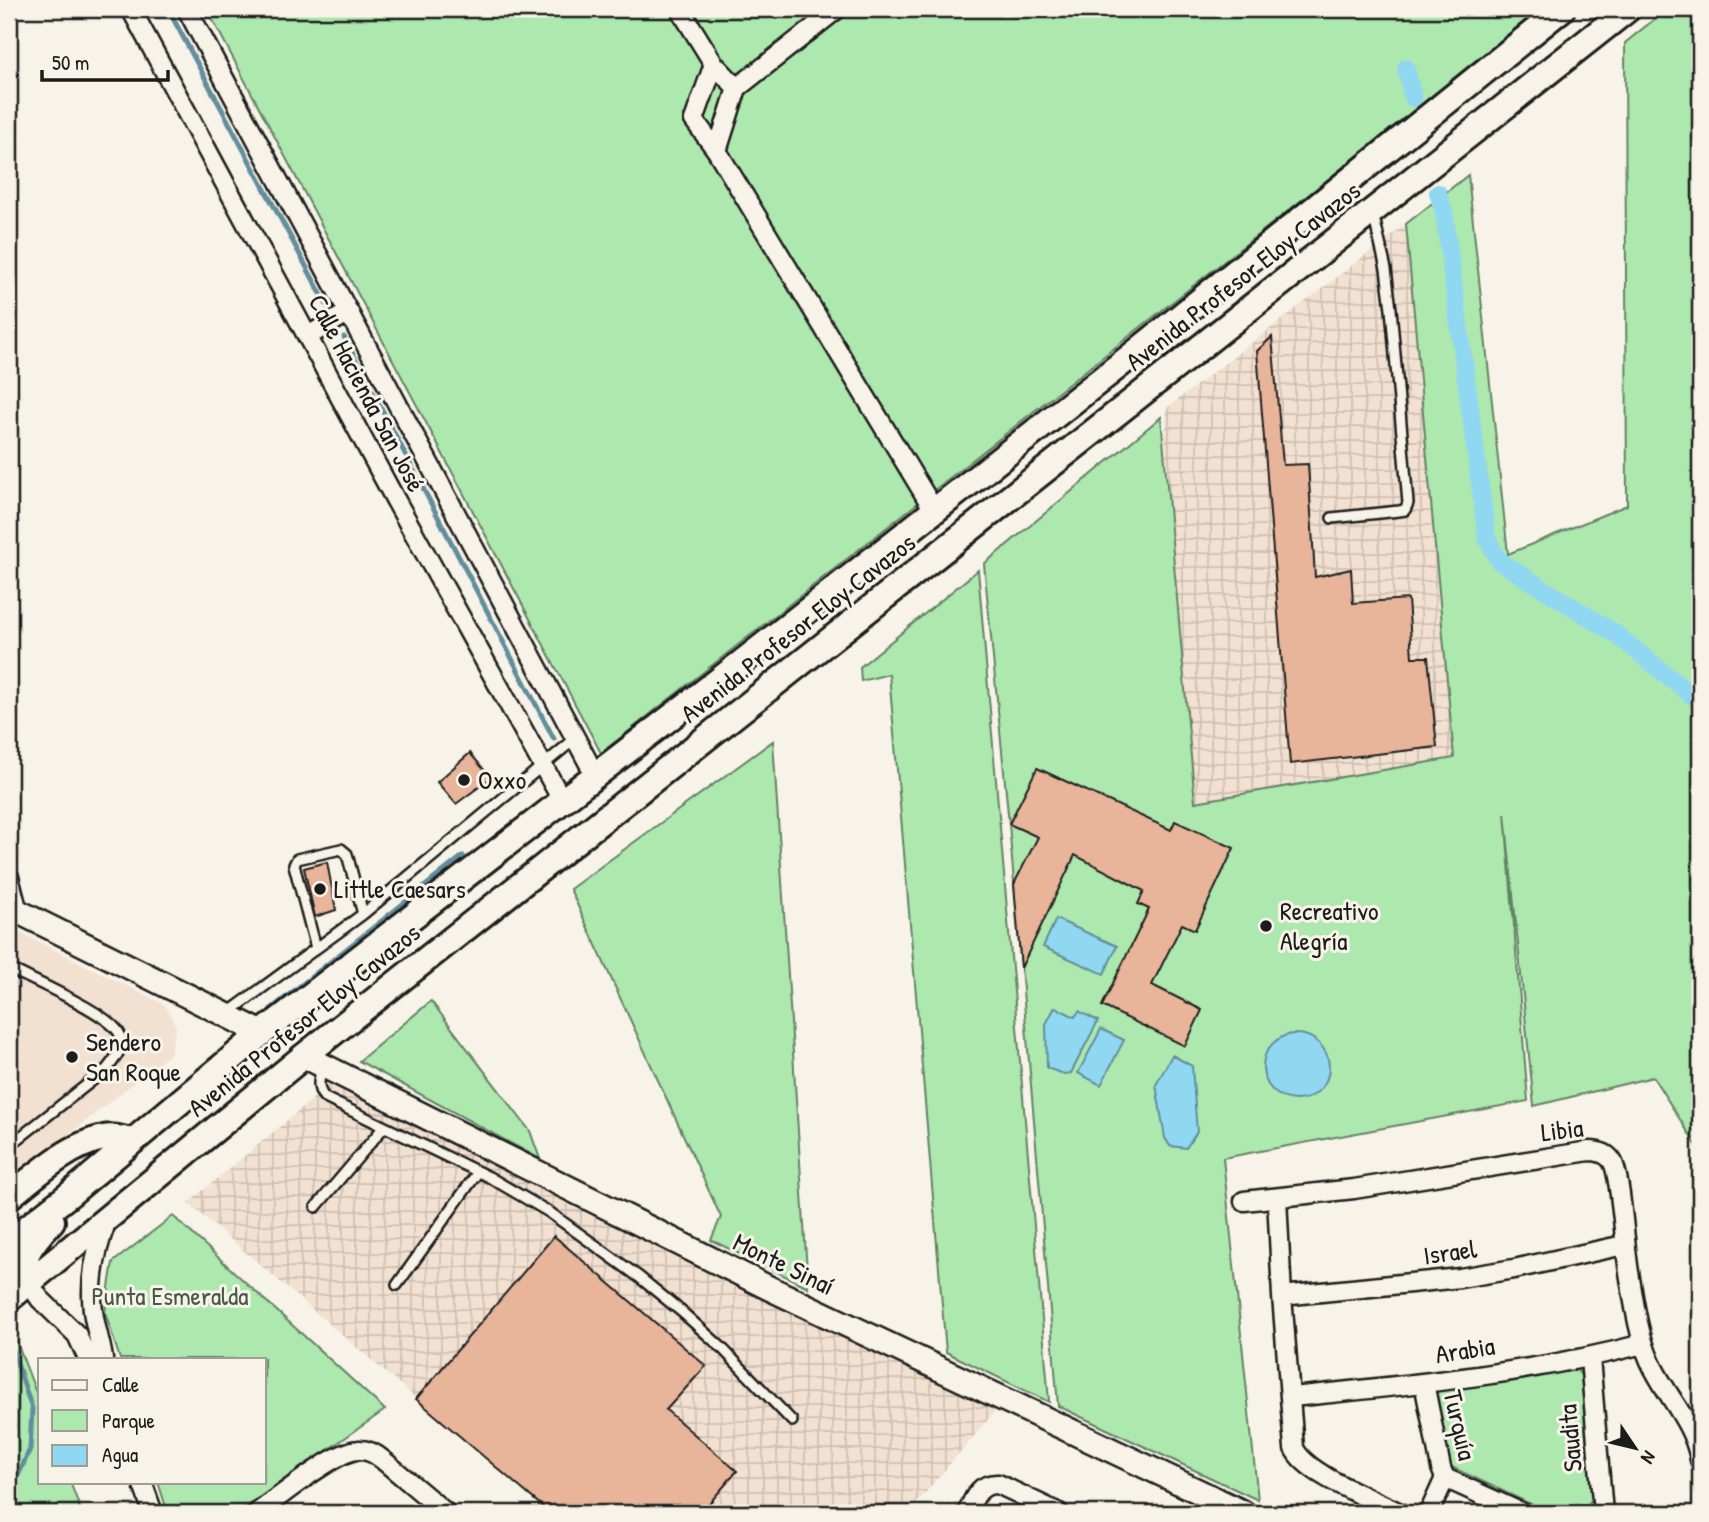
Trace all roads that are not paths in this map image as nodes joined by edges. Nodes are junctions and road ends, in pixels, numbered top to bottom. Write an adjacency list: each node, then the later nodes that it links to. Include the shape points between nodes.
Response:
1 (131, 9): 12 (street, Calle Hacienda San José)
2 (187, 9): 11 (street, Calle Hacienda San José)
3 (680, 9): 7 (street)
4 (837, 9): 8 (street)
5 (1562, 9): 13 (main road, Avenida Profesor Eloy Cavazos)
6 (1628, 9): 10 (main road, Avenida Profesor Eloy Cavazos)
7 (714, 64): 8 (street); 9 (street, via 694,120)
8 (737, 88): 9 (street)
9 (717, 151): 17 (street)
10 (1373, 212): 15 (main road, Avenida Profesor Eloy Cavazos); 18 (lane, via 1390,300 1408,503 1405,510)
11 (349, 312): 12 (street); 19 (street, Calle Hacienda San José)
12 (308, 336): 20 (street, Calle Hacienda San José)
13 (1131, 356): 14 (main road, Avenida Profesor Eloy Cavazos); 15 (main road, via 1094,402 1096,414)
14 (1060, 411): 16 (main road, via 1069,418 1071,432); 17 (main road, Avenida Profesor Eloy Cavazos)
15 (1110, 420): 16 (main road, Avenida Profesor Eloy Cavazos)
16 (1040, 475): 30 (main road, Avenida Profesor Eloy Cavazos)
17 (934, 510): 21 (main road, Avenida Profesor Eloy Cavazos)
18 (1332, 518)
19 (576, 738): 20 (lane); 21 (street, Calle Hacienda San José)
20 (542, 765): 22 (street, Calle Hacienda San José); 25 (lane)
21 (595, 775): 22 (main road, Avenida Profesor Eloy Cavazos)
22 (562, 800): 29 (main road, Avenida Profesor Eloy Cavazos)
23 (9, 877): 24 (street)
24 (13, 909): 28 (street)
25 (363, 914): 26 (lane); 26 (lane, via 347,854 341,849 296,859)
26 (316, 948): 28 (lane)
27 (9, 968): 33 (lane, via 104,1016 118,1031 121,1046 107,1069)
28 (223, 1016): 29 (street)
29 (262, 1033): 32 (main road, Avenida Profesor Eloy Cavazos)
30 (313, 1061): 31 (lane, via 322,1095); 40 (main road, Avenida Profesor Eloy Cavazos); 63 (street, Monte Sinaí, via 769,1288)
31 (383, 1128): 34 (lane); 39 (lane)
32 (131, 1142): 35 (main road, Avenida Profesor Eloy Cavazos); 36 (main road, via 105,1138 82,1146)
33 (9, 1146)
34 (478, 1172): 44 (lane); 53 (lane, via 549,1212 639,1277 722,1348)
35 (69, 1194): 41 (main road, Avenida Profesor Eloy Cavazos); 43 (main road, via 27,1254 23,1272)
36 (9, 1197)
37 (1277, 1198): 38 (street, Libia); 42 (street, Libia, via 1597,1151 1608,1156 1615,1167); 45 (street)
38 (1244, 1200)
39 (316, 1207)
40 (107, 1220): 43 (main road, Avenida Profesor Eloy Cavazos); 49 (street, via 97,1247 92,1291)
41 (9, 1242)
42 (1624, 1245): 45 (street, Israel, via 1460,1278); 47 (street, Libia)
43 (29, 1283): 46 (main road, Avenida Profesor Eloy Cavazos); 48 (street, via 77,1335)
44 (397, 1285)
45 (1282, 1296): 52 (street)
46 (9, 1299)
47 (1643, 1344): 50 (street, Arabia); 54 (street, Libia, via 1658,1378 1695,1437)
48 (88, 1358)
49 (103, 1358)
50 (1590, 1358): 51 (street, Arabia); 66 (street, Saudita)
51 (1424, 1383): 52 (street, Arabia); 55 (street, Turquía)
52 (1292, 1397): 64 (street, via 1294,1448 1301,1460)
53 (792, 1421)
54 (1700, 1460)
55 (1445, 1478): 57 (street); 65 (street)
56 (143, 1484): 58 (street)
57 (1511, 1511)
58 (153, 1513)
59 (257, 1513): 60 (street, via 341,1455 358,1450 374,1453)
60 (444, 1513)
61 (967, 1513): 62 (street, via 981,1488 989,1484)
62 (1059, 1513)
63 (1244, 1513)
64 (1400, 1513)
65 (1429, 1513)
66 (1603, 1513)

